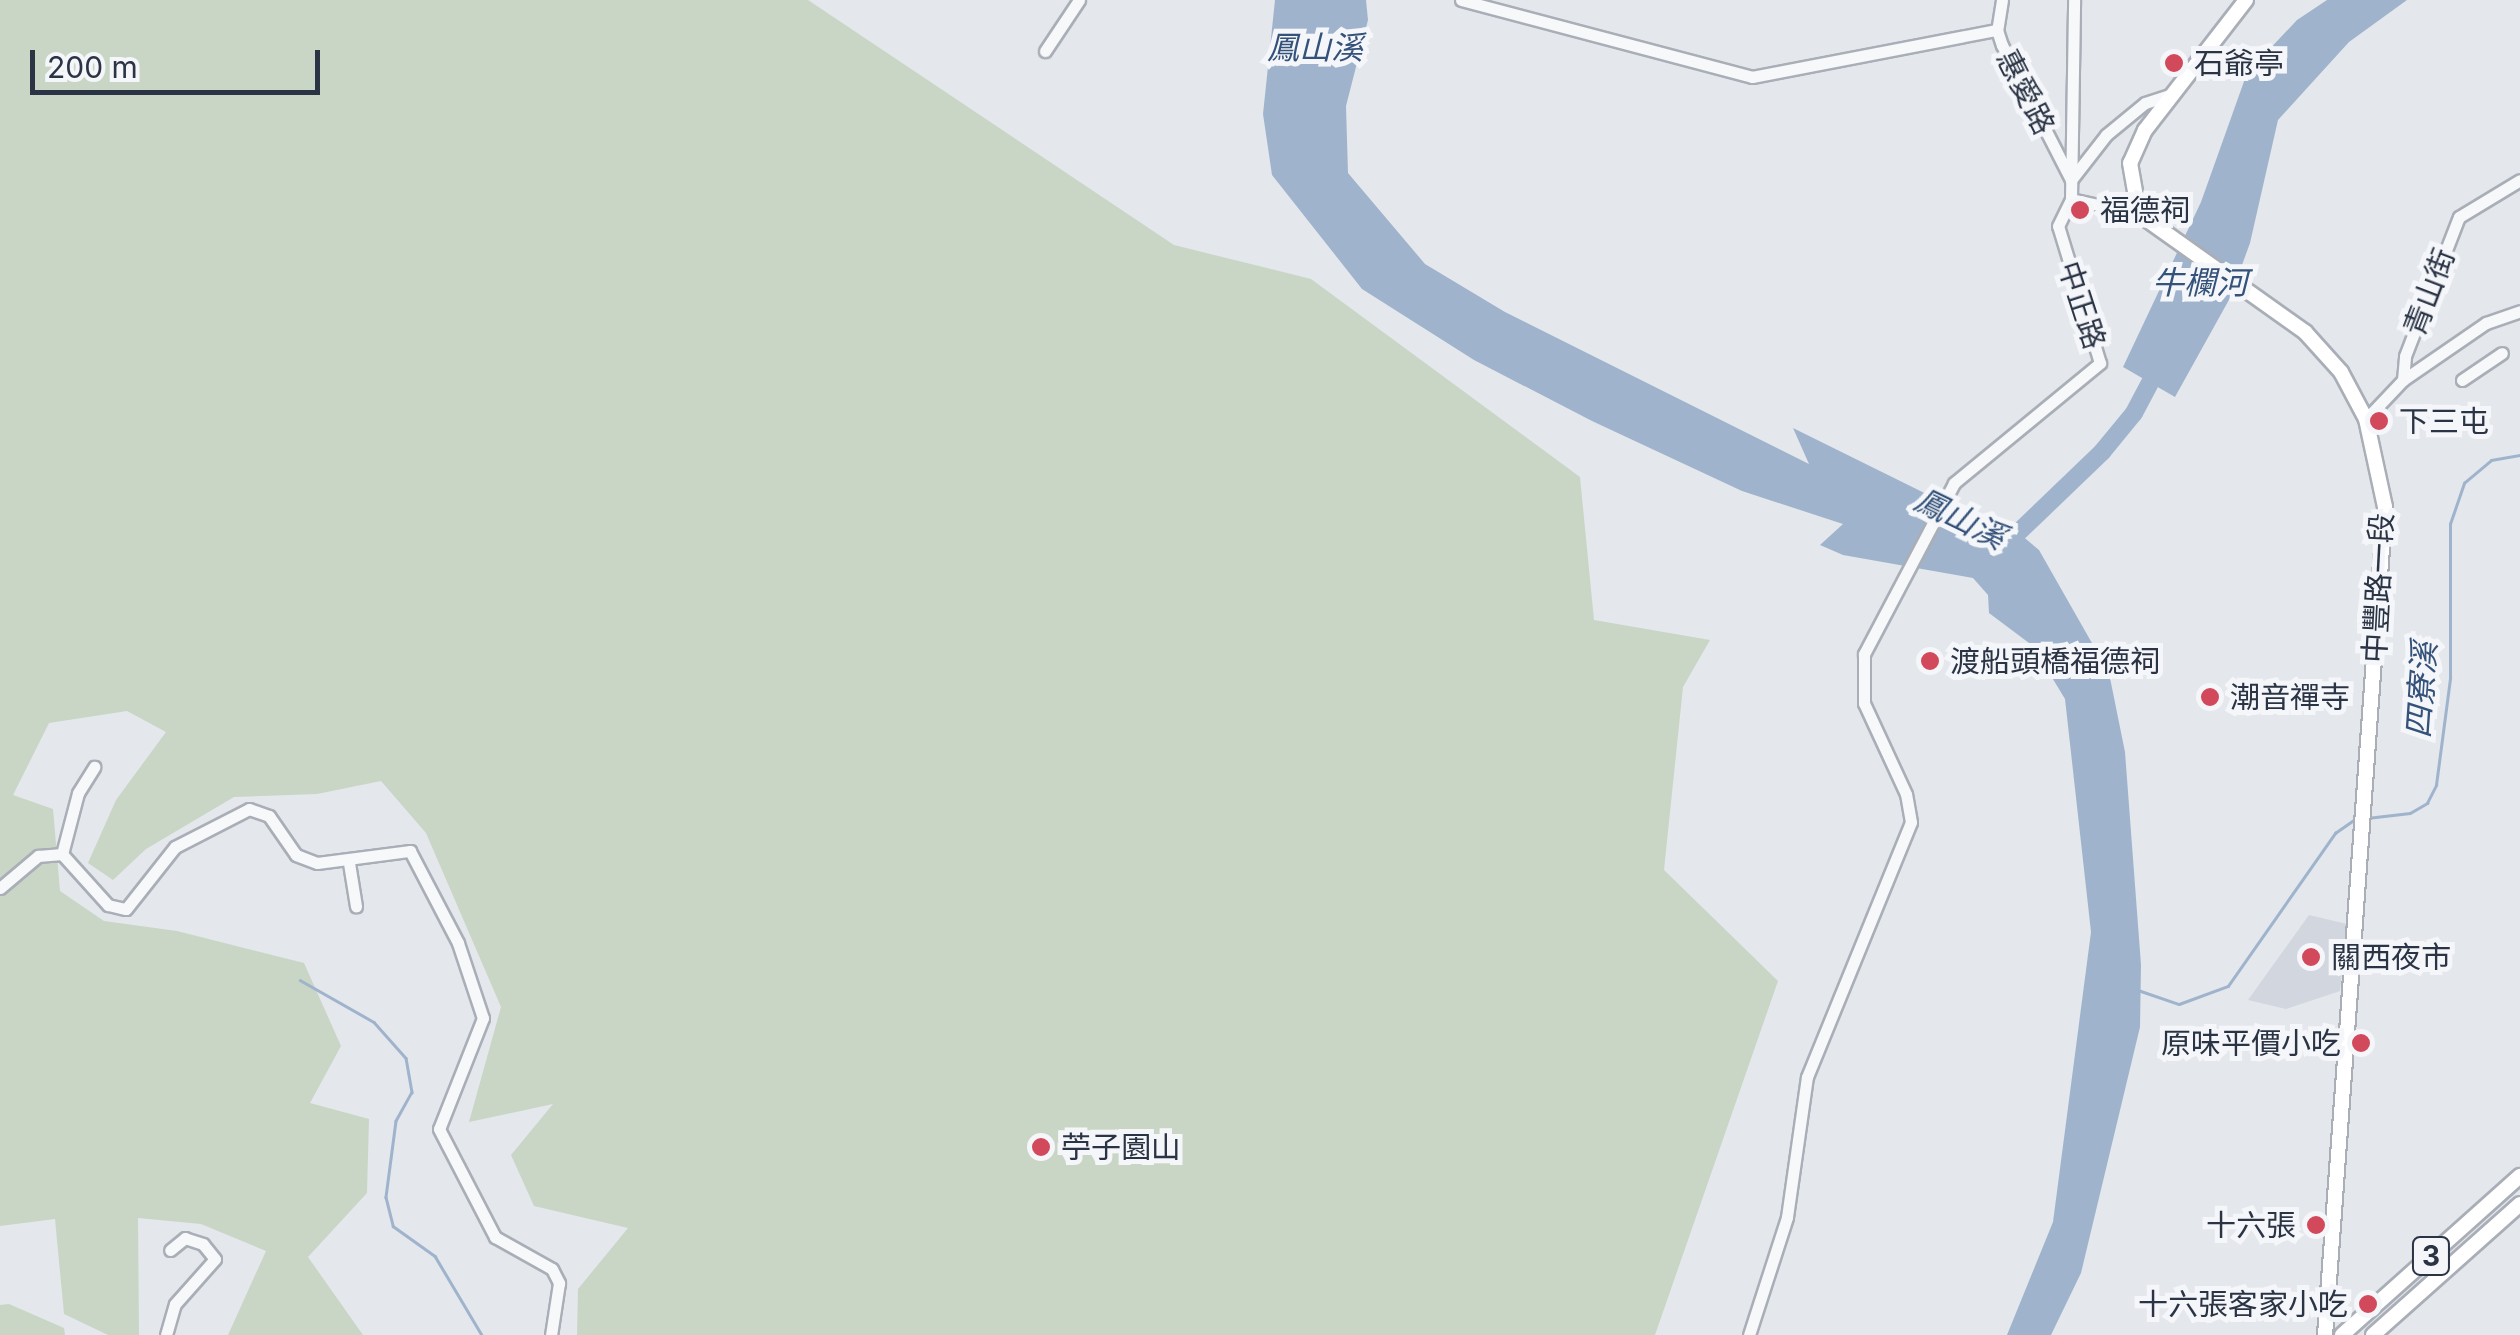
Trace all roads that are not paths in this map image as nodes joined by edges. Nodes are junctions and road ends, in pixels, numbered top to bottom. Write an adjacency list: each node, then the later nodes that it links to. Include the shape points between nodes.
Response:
1 (1079, 0): 9 (street)
2 (1461, 0): 7 (street)
3 (1509, 0): 7 (street)
4 (2002, 0): 8 (street, 惠愛路)
5 (2074, 0): 11 (street, 中正路)
6 (2246, 0): 10 (main road)
7 (1512, 14): 8 (street, via 1752,77)
8 (1996, 30): 11 (street, 惠愛路)
9 (1045, 51)
10 (2175, 93): 11 (street, via 2145,103 2106,135); 14 (main road, via 2130,163)
11 (2071, 180): 13 (street, 中正路)
12 (2520, 180): 17 (street, 青山街, via 2459,218 2405,356)
13 (2071, 199): 14 (street); 30 (street, 中正路, via 2058,226 2100,363 1954,482 1864,654 1864,703 1906,794 1910,822 1807,1076 1787,1217)
14 (2140, 214): 19 (main road, 中豐路一段, via 2266,301 2329,358)
15 (2520, 311): 17 (street, via 2486,322)
16 (2502, 352): 18 (street)
17 (2403, 380): 19 (street)
18 (2462, 380)
19 (2366, 419): 31 (main road, 中豐路一段, via 2385,507)
20 (94, 767): 21 (street, via 78,793)
21 (62, 854): 22 (street, via 108,905 126,909 175,847 250,809 269,816 296,855 317,864); 23 (street, via 38,856)
22 (349, 863): 24 (street); 29 (street, via 410,851 458,943 483,1018 439,1128 495,1237 552,1269 559,1300)
23 (0, 888)
24 (356, 906)
25 (2520, 1176): 32 (main road, 3)
26 (2520, 1204): 33 (main road, 3)
27 (170, 1250): 28 (street, via 185,1238 203,1244 215,1259 175,1304)
28 (166, 1335)
29 (551, 1335)
30 (1749, 1335)
31 (2325, 1335)
32 (2342, 1335)
33 (2372, 1335)

